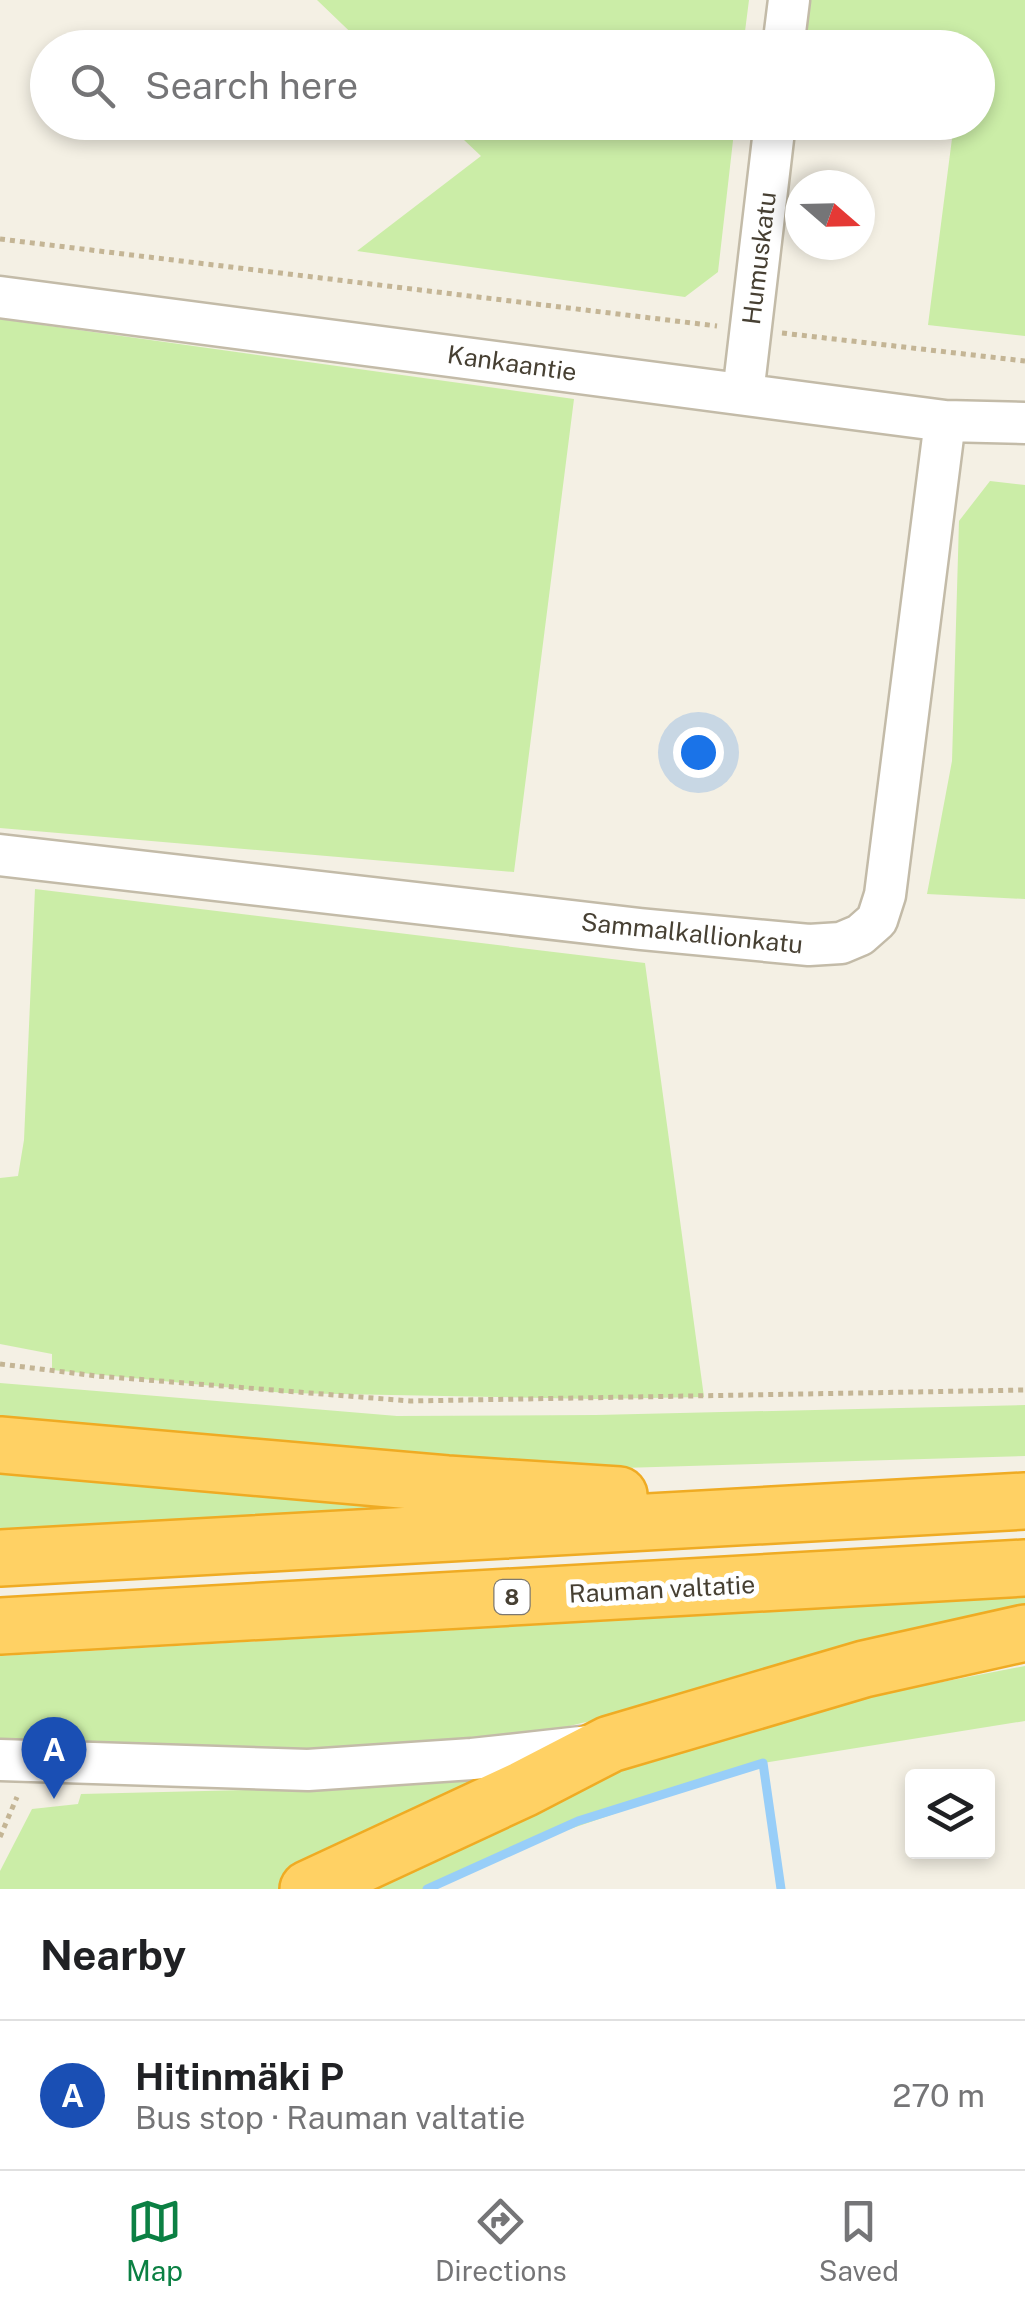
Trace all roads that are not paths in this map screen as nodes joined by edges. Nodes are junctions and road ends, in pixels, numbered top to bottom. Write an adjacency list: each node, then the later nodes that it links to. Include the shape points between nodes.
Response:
1 (789, 0): 2 (street)
2 (785, 30)
3 (772, 140): 5 (street, Humuskatu)
4 (0, 296): 5 (street, Kankaantie)
5 (743, 394): 6 (street, Kankaantie)
6 (945, 421): 7 (street, Kankaantie); 8 (street, Sammalkallionkatu, via 885,895 877,920 860,936 809,945 734,938)
7 (1025, 423)
8 (0, 855)
9 (0, 1445): 11 (highway)
10 (1025, 1501): 11 (highway)
11 (866, 1512): 12 (highway)
12 (0, 1558)
13 (1025, 1568): 14 (highway, Rauman valtatie / 8)
14 (0, 1626)
15 (1025, 1633): 16 (highway, via 864,1669)
16 (610, 1744): 17 (street, via 308,1770); 18 (highway)
17 (0, 1760)
18 (308, 1889)

